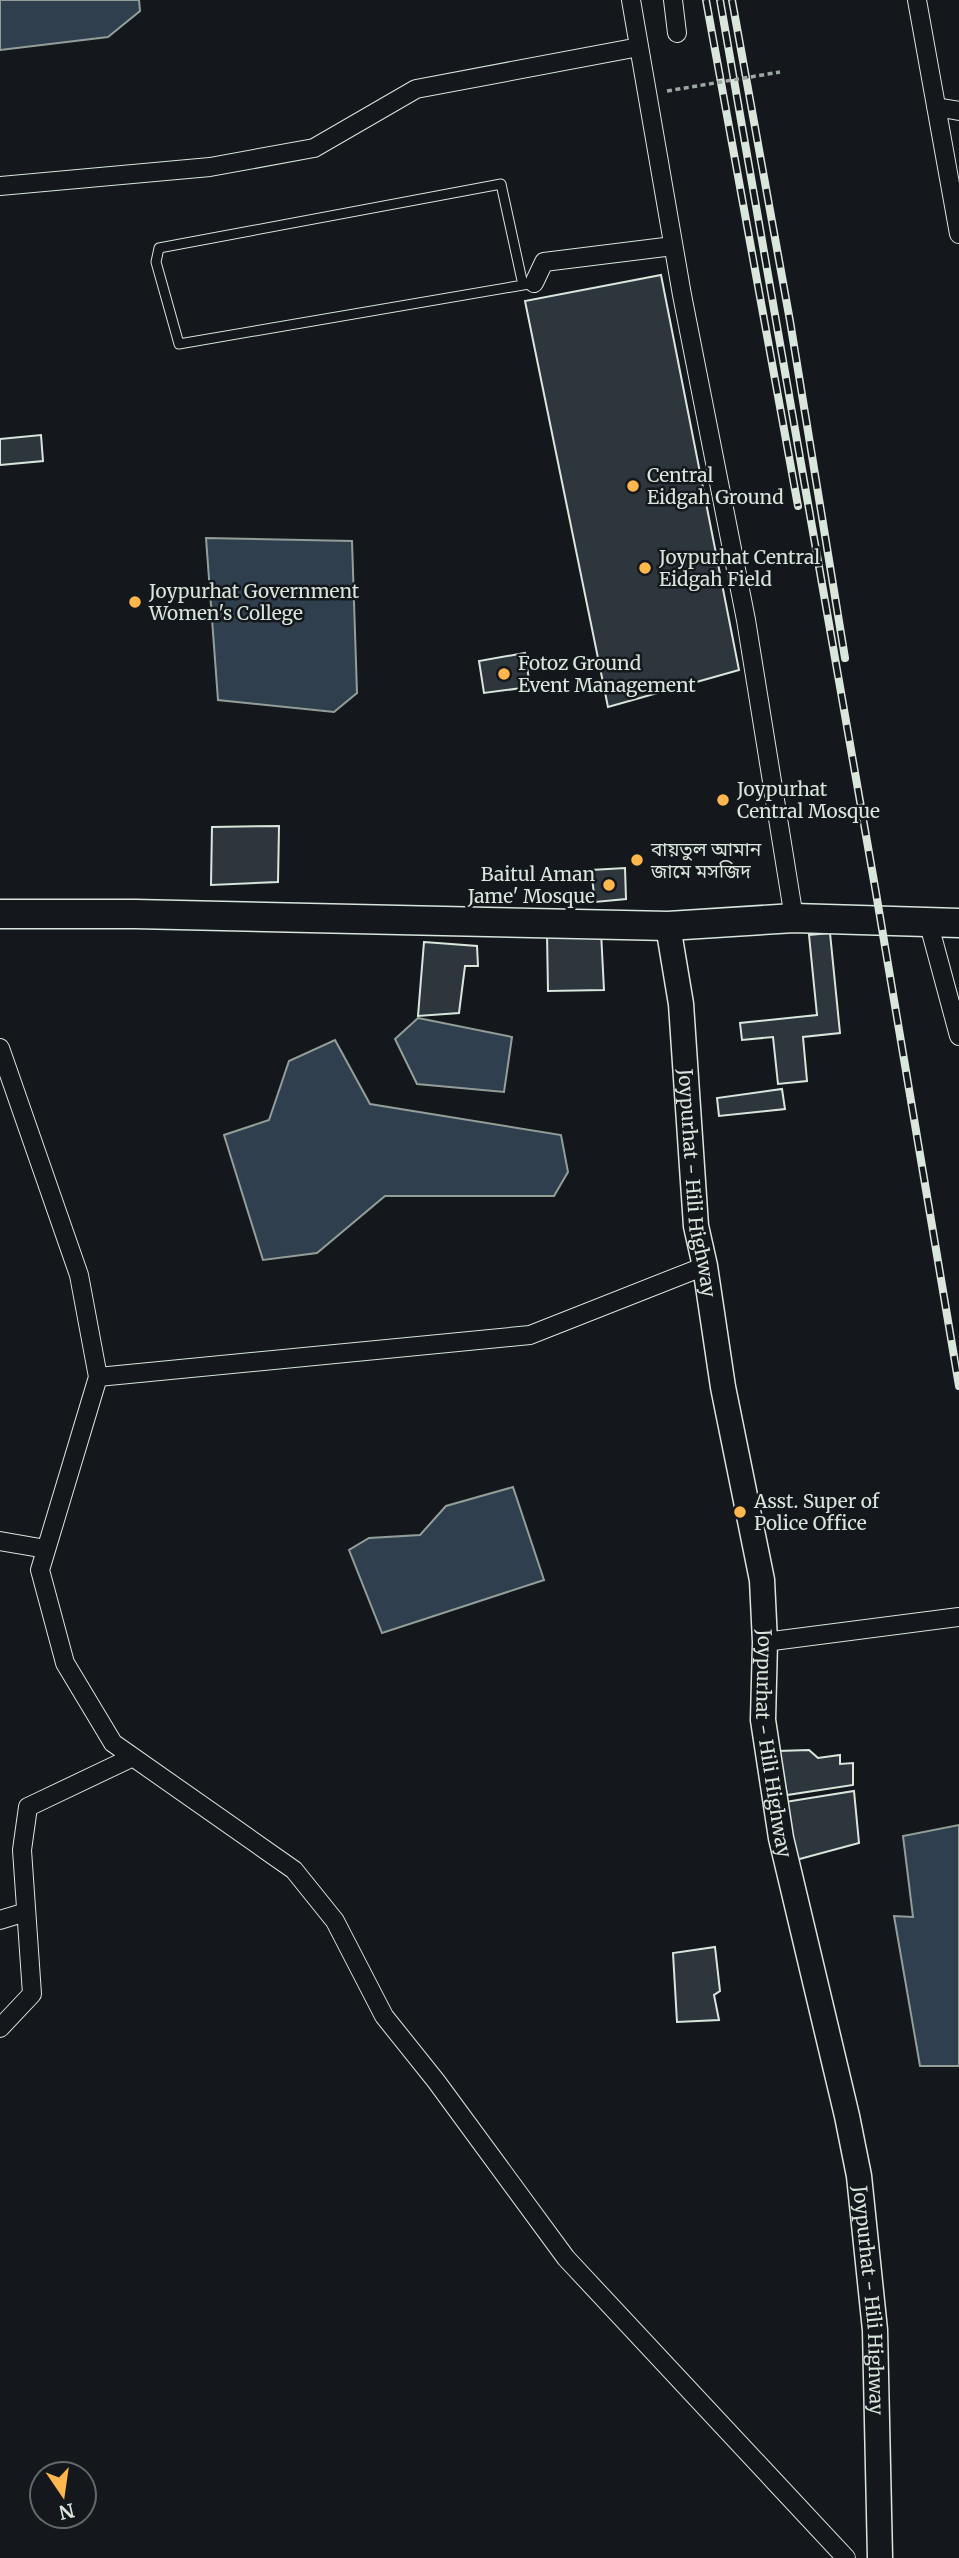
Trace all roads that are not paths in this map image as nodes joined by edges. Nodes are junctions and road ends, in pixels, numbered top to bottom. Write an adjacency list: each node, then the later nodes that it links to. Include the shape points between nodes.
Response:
1 (631, 0): 5 (street)
2 (673, 0): 4 (street)
3 (917, 0): 6 (street)
4 (677, 33)
5 (639, 47): 8 (street, via 416,89 314,148 210,167); 10 (street)
6 (936, 107): 7 (street); 9 (street)
7 (959, 111)
8 (0, 187)
9 (959, 234)
10 (673, 246): 11 (street, via 544,262); 13 (street, via 746,620)
11 (529, 284): 11 (lane, via 501,184 159,248 156,262 179,344)
12 (0, 914): 16 (main road)
13 (794, 918): 14 (main road); 16 (main road)
14 (928, 921): 15 (main road); 17 (street)
15 (959, 923)
16 (668, 926): 19 (main road, Joypurhat - Hili Highway, via 681,1004 696,1226)
17 (959, 1036)
18 (0, 1048): 20 (street, via 79,1275)
19 (705, 1266): 20 (street, via 530,1335); 24 (main road, Joypurhat - Hili Highway, via 723,1387 762,1580)
20 (98, 1377): 22 (street)
21 (0, 1541): 22 (street)
22 (46, 1549): 25 (street, via 40,1570 65,1663 113,1743)
23 (959, 1617): 24 (street)
24 (765, 1642): 30 (main road, Joypurhat - Hili Highway, via 762,1720 781,1838 859,2176 875,2330)
25 (133, 1757): 26 (street, via 27,1807 22,1850); 29 (street, via 294,1870 335,1921 384,2016 566,2258)
26 (26, 1912): 27 (street); 28 (street, via 32,1994)
27 (0, 1920)
28 (0, 2028)
29 (846, 2558)
30 (880, 2558)

